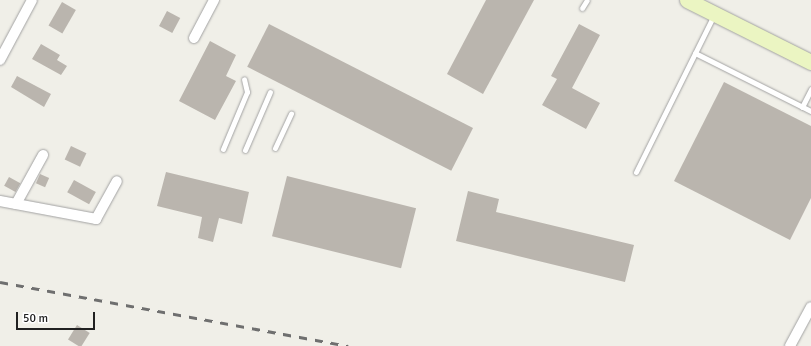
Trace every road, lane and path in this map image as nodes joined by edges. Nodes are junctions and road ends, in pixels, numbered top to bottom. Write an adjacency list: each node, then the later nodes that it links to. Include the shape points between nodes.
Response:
1 (32, 0): 9 (street)
2 (214, 0): 7 (street)
3 (587, 0): 5 (lane)
4 (687, 0): 6 (street)
5 (582, 8)
6 (715, 14): 8 (lane); 10 (street)
7 (194, 38)
8 (695, 53): 14 (lane); 21 (lane)
9 (0, 60)
10 (811, 62)
11 (244, 79): 18 (lane, via 247,92)
12 (811, 89): 14 (lane)
13 (270, 92): 19 (lane)
14 (802, 107): 15 (lane)
15 (811, 111)
16 (291, 114): 17 (lane)
17 (275, 148)
18 (223, 149)
19 (245, 150)
20 (43, 155): 24 (street)
21 (636, 172)
22 (117, 181): 24 (street, via 96,219)
23 (0, 201): 24 (street)
24 (16, 204)
25 (811, 308): 26 (street)
26 (790, 346)

